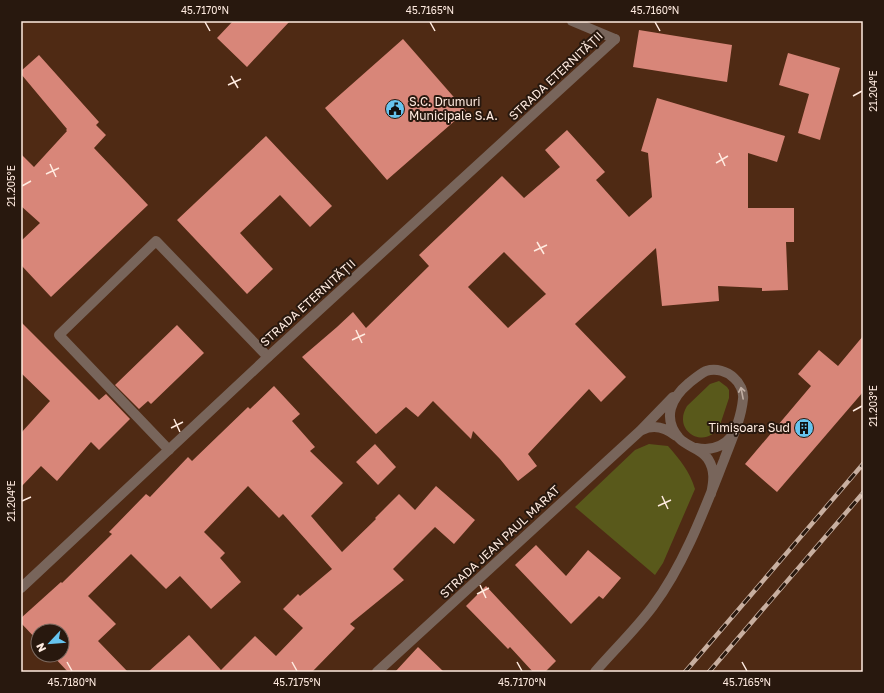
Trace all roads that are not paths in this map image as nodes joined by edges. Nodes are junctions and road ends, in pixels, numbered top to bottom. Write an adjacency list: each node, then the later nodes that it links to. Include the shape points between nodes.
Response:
1 (572, 21): 2 (street, STRADA ETERNITĂȚII, via 615,39)
2 (268, 357): 8 (street, STRADA ETERNITĂȚII); 8 (street, via 156,241 59,335)
3 (678, 393): 4 (street, STRADA JEAN PAUL MARAT); 5 (street, one-way to 3, via 743,396 740,385 730,374 717,370 704,372); 6 (street, via 671,407 670,418 673,429)
4 (640, 431): 6 (street, via 657,426); 11 (street, STRADA JEAN PAUL MARAT)
5 (735, 431): 7 (street, via 718,447); 9 (street)
6 (680, 438): 7 (street)
7 (694, 448): 9 (street, via 705,455 713,469)
8 (169, 450): 10 (street, STRADA ETERNITĂȚII)
9 (711, 494): 12 (street, via 670,580 653,606)
10 (21, 588)
11 (377, 672)
12 (595, 672)

